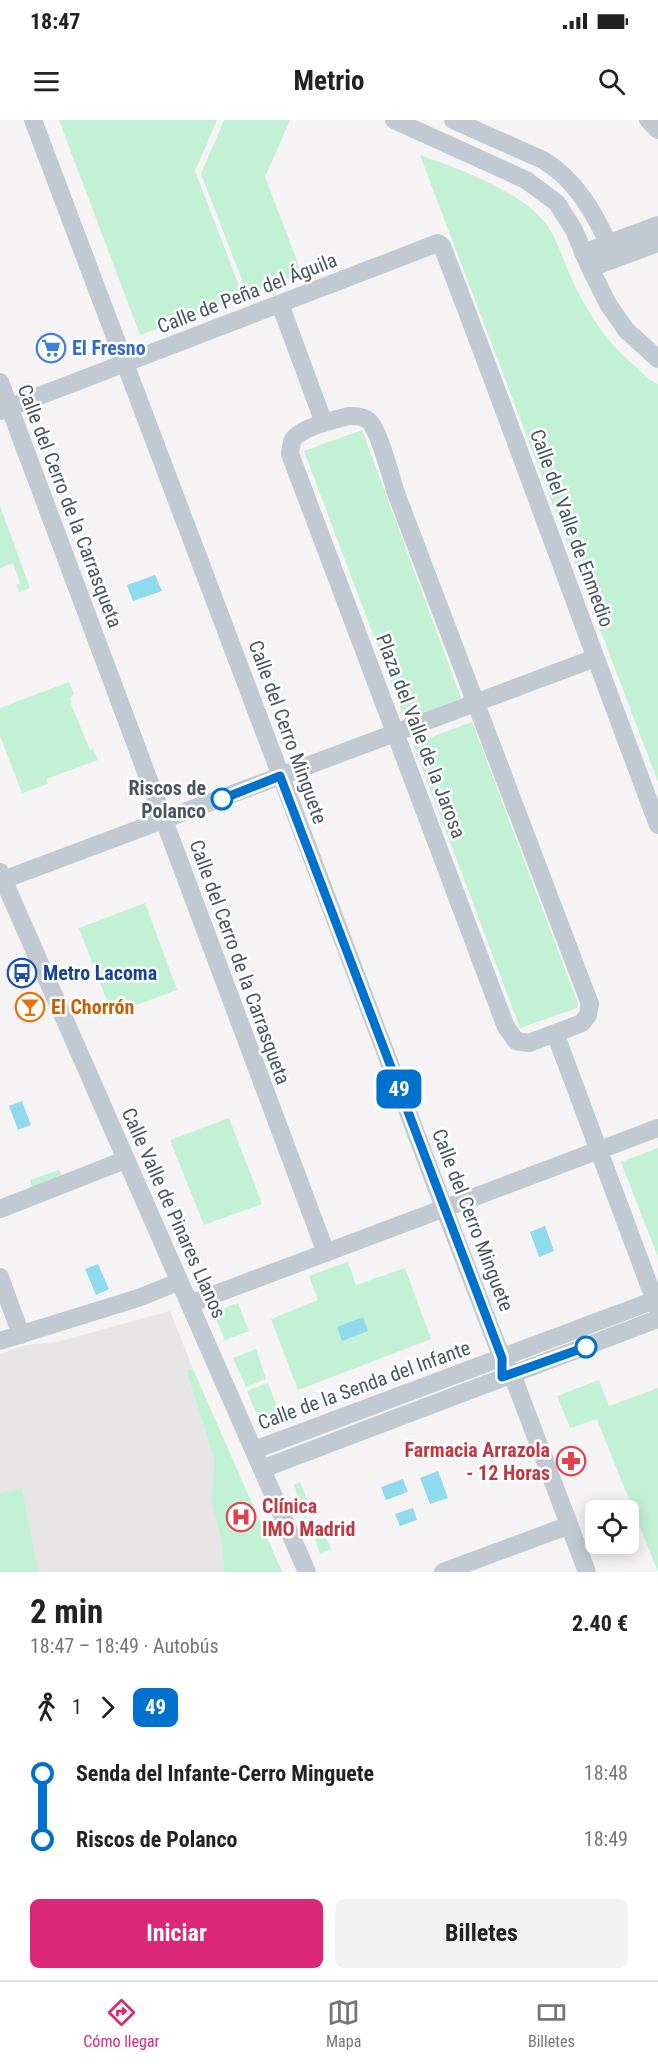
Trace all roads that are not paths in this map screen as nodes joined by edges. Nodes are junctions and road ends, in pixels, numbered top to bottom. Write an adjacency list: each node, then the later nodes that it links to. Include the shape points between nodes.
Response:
1 (33, 120): 13 (street, Calle del Cerro Minguete)
2 (394, 120): 10 (street, via 526,180 557,204 574,230)
3 (453, 120): 8 (street, via 557,168 594,212)
4 (648, 120): 5 (street)
5 (658, 130)
6 (658, 225): 8 (street)
7 (658, 243): 10 (street)
8 (609, 244): 10 (street)
9 (442, 246): 11 (street, Calle de Peña del Águila, via 438,243); 17 (street, Calle del Valle de Enmedio)
10 (586, 261): 12 (street, via 626,330)
11 (280, 304): 13 (street, Calle de Peña del Águila); 16 (street)
12 (658, 359)
13 (125, 364): 15 (street, Calle de Peña del Águila); 20 (street, Calle del Cerro Minguete)
14 (0, 382): 15 (street, Calle del Cerro de la Carrasqueta)
15 (5, 409): 21 (street, Calle del Cerro de la Carrasqueta)
16 (324, 423): 18 (street, Plaza del Valle de la Jarosa, via 359,416 375,432); 19 (street, Plaza del Valle de la Jarosa, via 296,436 290,454)
17 (595, 658): 18 (street); 22 (street, Calle del Valle de Enmedio)
18 (477, 703): 19 (street); 24 (street, Plaza del Valle de la Jarosa, via 590,1004 582,1023)
19 (396, 734): 20 (street); 24 (street, Plaza del Valle de la Jarosa, via 506,1027 521,1043)
20 (280, 776): 21 (street); 29 (street, Calle del Cerro Minguete)
21 (164, 821): 23 (street); 30 (street, Calle del Cerro de la Carrasqueta)
22 (658, 825)
23 (1, 878): 27 (street, Calle Valle de Pinares Llanos)
24 (555, 1034): 26 (street)
25 (658, 1128): 26 (street)
26 (600, 1151): 29 (street); 33 (street)
27 (125, 1160): 28 (street); 32 (street, Calle Valle de Pinares Llanos)
28 (0, 1209)
29 (445, 1210): 30 (street); 38 (street, Calle del Cerro Minguete)
30 (326, 1253): 34 (street)
31 (0, 1277): 36 (street)
32 (178, 1282): 34 (street, Calle Valle de Pinares Llanos); 36 (street)
33 (657, 1303): 38 (street, Calle de la Senda del Infante)
34 (189, 1304): 40 (street, Calle Valle de Pinares Llanos)
35 (658, 1319): 39 (street, Calle de la Senda del Infante)
36 (21, 1335): 37 (street)
37 (0, 1341)
38 (502, 1358): 39 (street, Calle del Cerro Minguete); 40 (street, Calle de la Senda del Infante)
39 (507, 1375): 41 (street, Calle de la Senda del Infante); 42 (street, Calle del Cerro Minguete); 46 (street, Calle del Cerro Minguete)
40 (254, 1450): 41 (street, Calle Valle de Pinares Llanos)
41 (262, 1469): 43 (street, Calle Valle de Pinares Llanos)
42 (559, 1529): 44 (street); 45 (street, Calle del Cerro Minguete)
43 (307, 1572)
44 (443, 1572)
45 (575, 1572)
46 (587, 1572)

